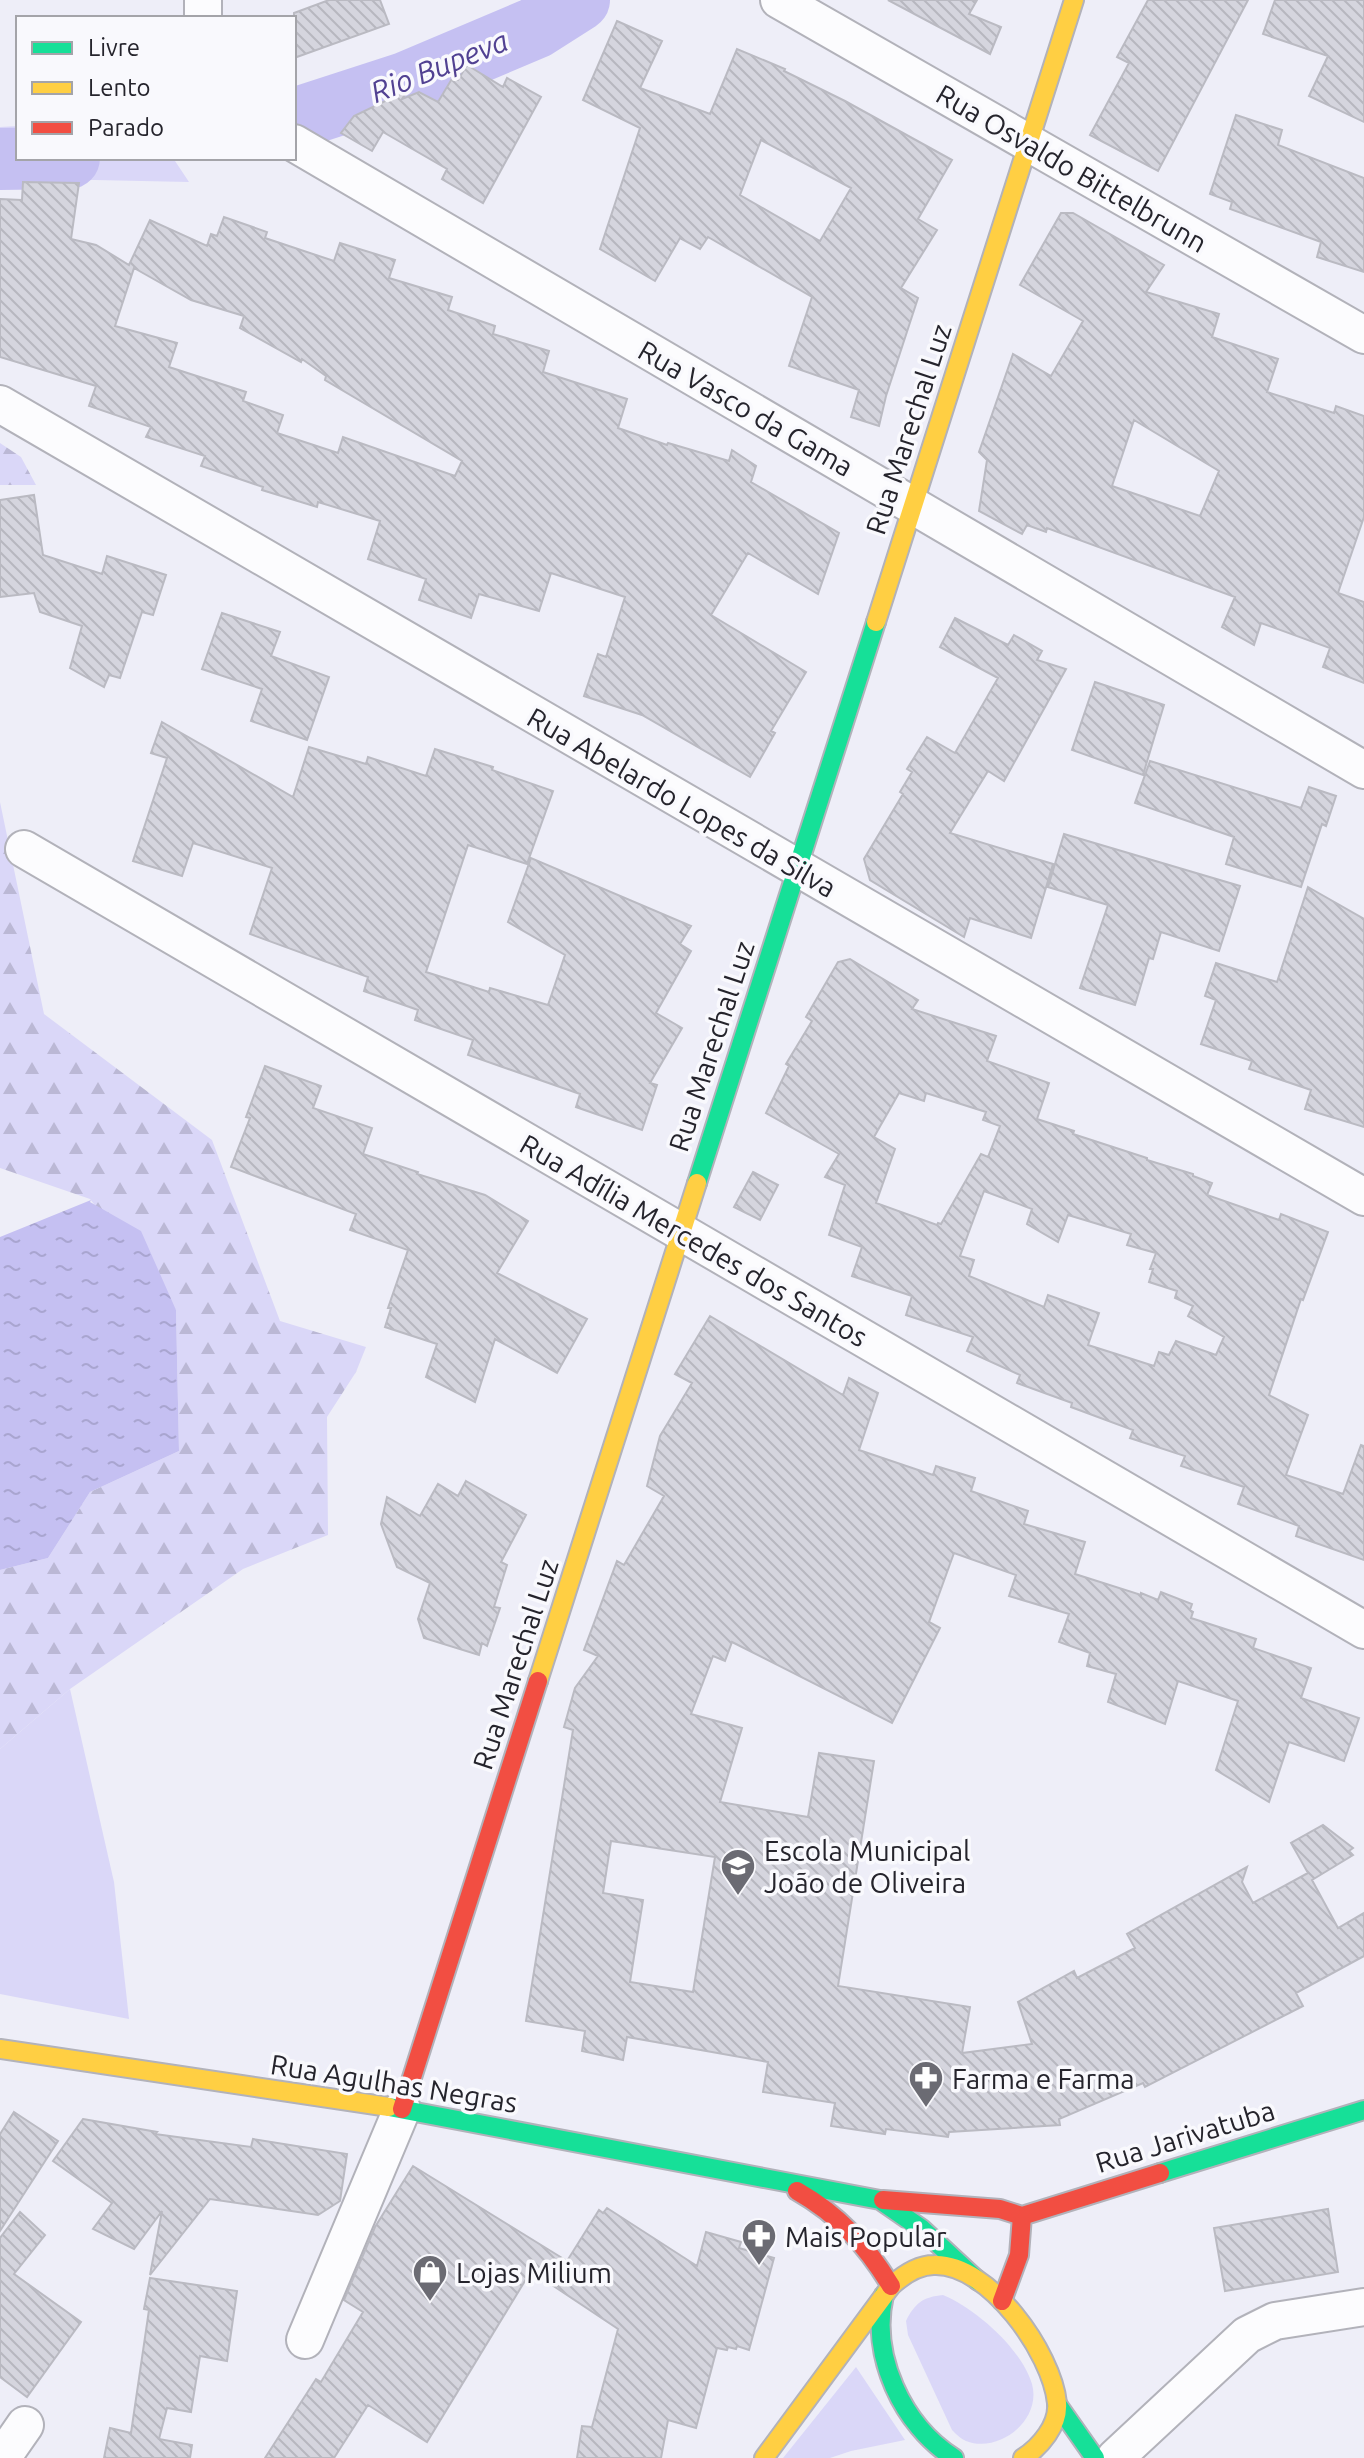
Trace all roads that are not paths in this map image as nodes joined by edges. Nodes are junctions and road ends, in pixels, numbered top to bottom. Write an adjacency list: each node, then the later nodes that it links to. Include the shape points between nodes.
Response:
1 (779, 0): 3 (street, Rua Osvaldo Bittelbrunn)
2 (1074, 0): 3 (main road, Rua Marechal Luz)
3 (1029, 143): 5 (street, Rua Osvaldo Bittelbrunn); 7 (main road, Rua Marechal Luz)
4 (296, 144): 7 (street, Rua Vasco da Gama)
5 (1364, 335)
6 (0, 404): 10 (street, Rua Abelardo Lopes da Silva)
7 (912, 505): 8 (street, Rua Vasco da Gama); 10 (main road, Rua Marechal Luz)
8 (1364, 770)
9 (24, 849): 12 (street, Rua Adília Mercedes dos Santos)
10 (797, 869): 11 (street, Rua Abelardo Lopes da Silva); 12 (main road, Rua Marechal Luz)
11 (1364, 1197)
12 (681, 1232): 13 (street, Rua Adília Mercedes dos Santos); 15 (main road, Rua Marechal Luz)
13 (1364, 1630)
14 (0, 2049): 15 (main road, Rua Agulhas Negras)
15 (402, 2109): 17 (main road, Rua Agulhas Negras); 27 (street)
16 (1364, 2110): 20 (main road, Rua Jarivatuba)
17 (777, 2181): 18 (main road, Rua Agulhas Negras); 24 (main road, Rua Agulhas Negras, via 842,2220 861,2240)
18 (880, 2200): 19 (main road, Rua Agulhas Negras); 21 (main road, Rua Agulhas Negras, via 922,2229)
19 (981, 2207): 20 (main road, Rua Jarivatuba); 21 (main road)
20 (1022, 2216): 25 (main road, via 1019,2255)
21 (951, 2235): 22 (main road); 23 (main road, Rua Agulhas Negras)
22 (920, 2266): 23 (main road, via 944,2265); 24 (main road)
23 (978, 2281): 25 (main road)
24 (888, 2290): 30 (main road, via 879,2316 881,2348 918,2425); 33 (main road)
25 (1002, 2301): 28 (main road, via 1044,2362)
26 (1364, 2307): 36 (street, via 1275,2321 1247,2335)
27 (305, 2340)
28 (1057, 2404): 34 (main road, via 1037,2450); 35 (main road)
29 (25, 2425): 32 (street)
30 (947, 2455): 31 (main road)
31 (916, 2456)
32 (2, 2458)
33 (764, 2458)
34 (1023, 2458)
35 (1095, 2458)
36 (1115, 2458)

